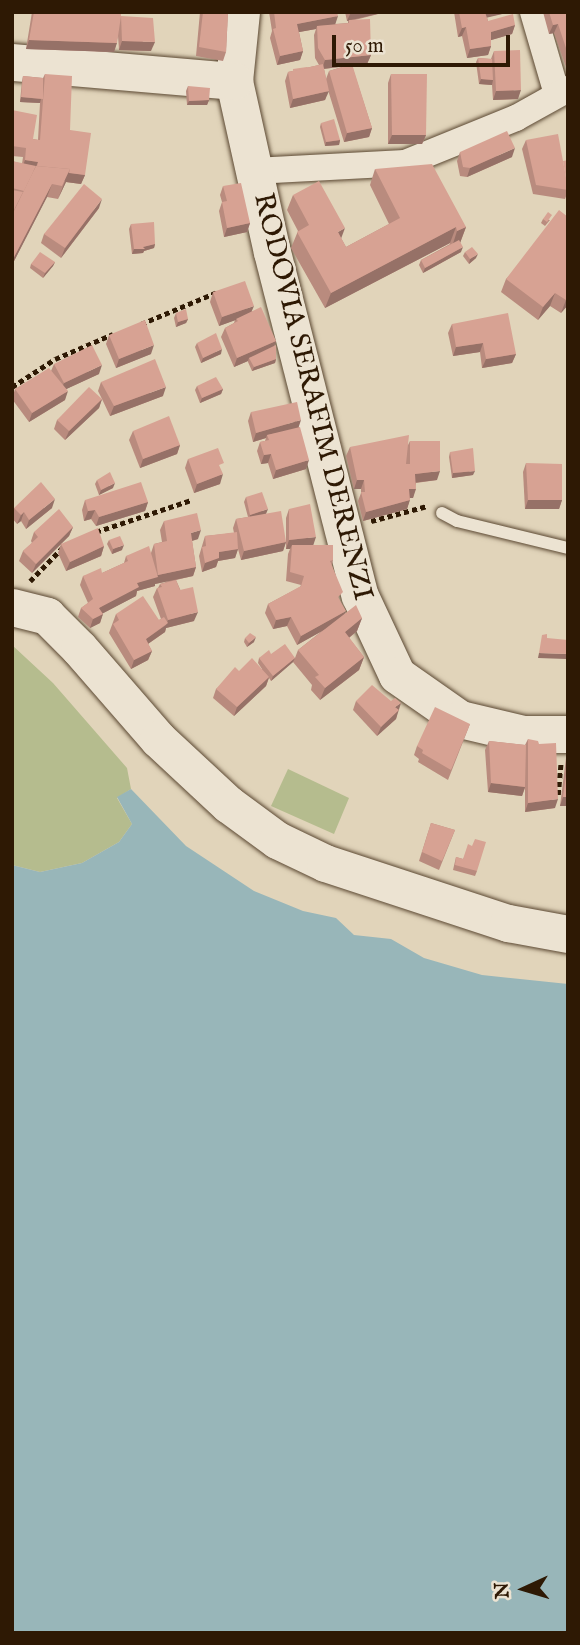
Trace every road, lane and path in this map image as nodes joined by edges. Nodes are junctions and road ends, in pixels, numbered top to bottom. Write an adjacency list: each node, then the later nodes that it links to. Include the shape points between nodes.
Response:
1 (241, 12): 4 (street, RODOVIA SERAFIM DERENZI)
2 (533, 12): 5 (street)
3 (12, 62): 4 (street)
4 (234, 81): 6 (street, RODOVIA SERAFIM DERENZI)
5 (562, 91): 6 (street, via 516,118 405,163)
6 (254, 171): 16 (street, RODOVIA SERAFIM DERENZI)
7 (219, 291): 8 (path)
8 (139, 326)
9 (126, 330): 10 (path, via 66,354)
10 (12, 387)
11 (191, 500): 13 (path)
12 (442, 513): 15 (lane, via 457,521); 16 (path, via 440,505 432,505 370,521 368,538)
13 (86, 535)
14 (72, 540): 17 (path, via 32,577)
15 (568, 548)
16 (349, 554): 18 (street, RODOVIA SERAFIM DERENZI, via 360,596 397,675 460,719 523,734)
17 (20, 597): 20 (street, via 79,648 158,739 228,804 277,840 325,863 508,923)
18 (566, 734): 19 (path)
19 (557, 802)
20 (568, 934)

